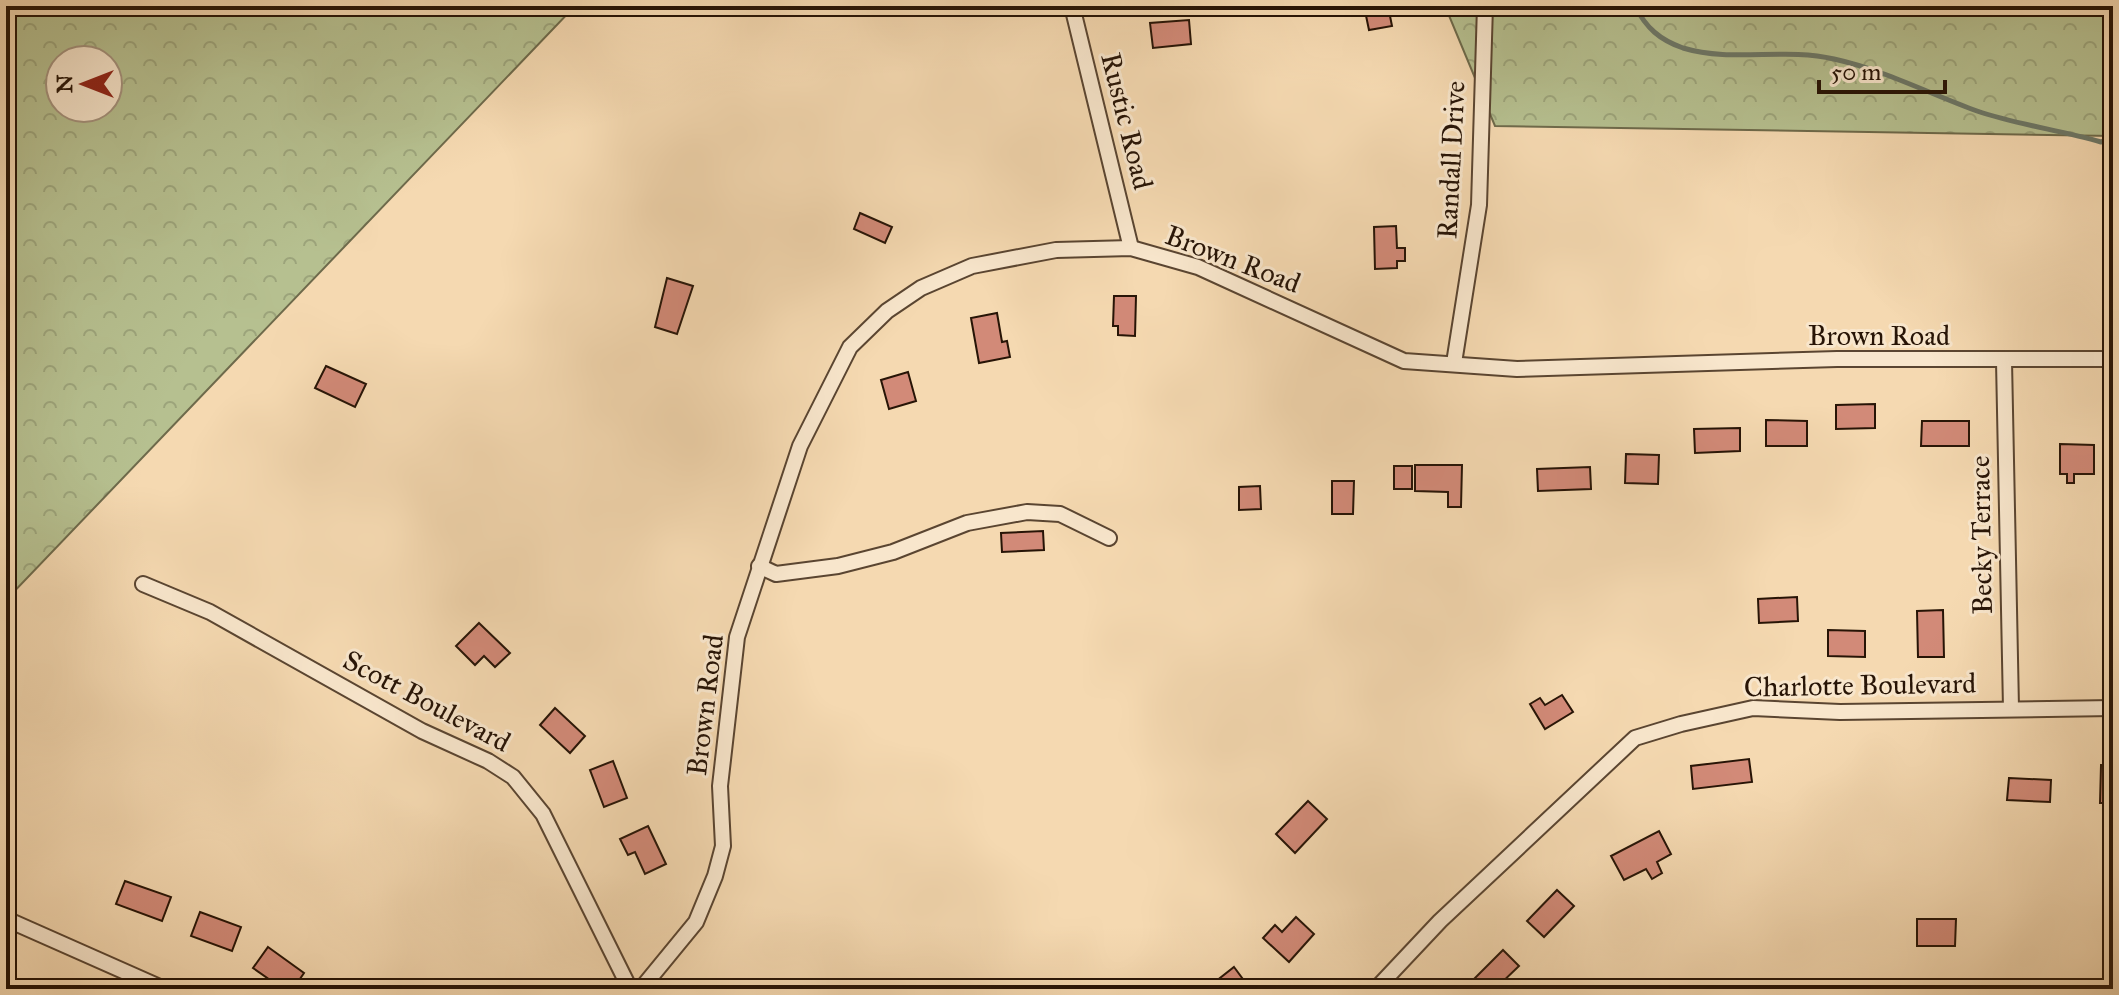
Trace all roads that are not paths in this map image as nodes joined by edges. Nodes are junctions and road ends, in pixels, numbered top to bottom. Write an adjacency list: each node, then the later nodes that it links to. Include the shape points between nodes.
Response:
1 (1072, 6): 3 (street, Rustic Road)
2 (1485, 6): 6 (street, Randall Drive, via 1479,205)
3 (1131, 248): 6 (street, Brown Road, via 1198,267 1404,361); 8 (street, Brown Road, via 1056,250 972,266 921,288 887,311 850,347 831,384 800,446)
4 (2113, 359): 5 (street, Brown Road)
5 (2004, 361): 6 (street, Brown Road, via 1837,359 1517,369); 10 (street, Becky Terrace)
6 (1454, 363)
7 (1109, 538): 8 (street, via 1060,514 1027,512 967,523 893,552 838,566 776,574)
8 (759, 566): 15 (street, Brown Road, via 737,637 720,786 723,846 696,922)
9 (143, 584): 14 (street, Scott Boulevard, via 210,612 513,777 543,814)
10 (2011, 708): 11 (street, Charlotte Boulevard); 16 (street, Charlotte Boulevard, via 1753,708 1635,738 1440,921)
11 (2113, 708)
12 (6, 919): 13 (street)
13 (164, 989)
14 (630, 989)
15 (641, 989)
16 (1376, 989)

